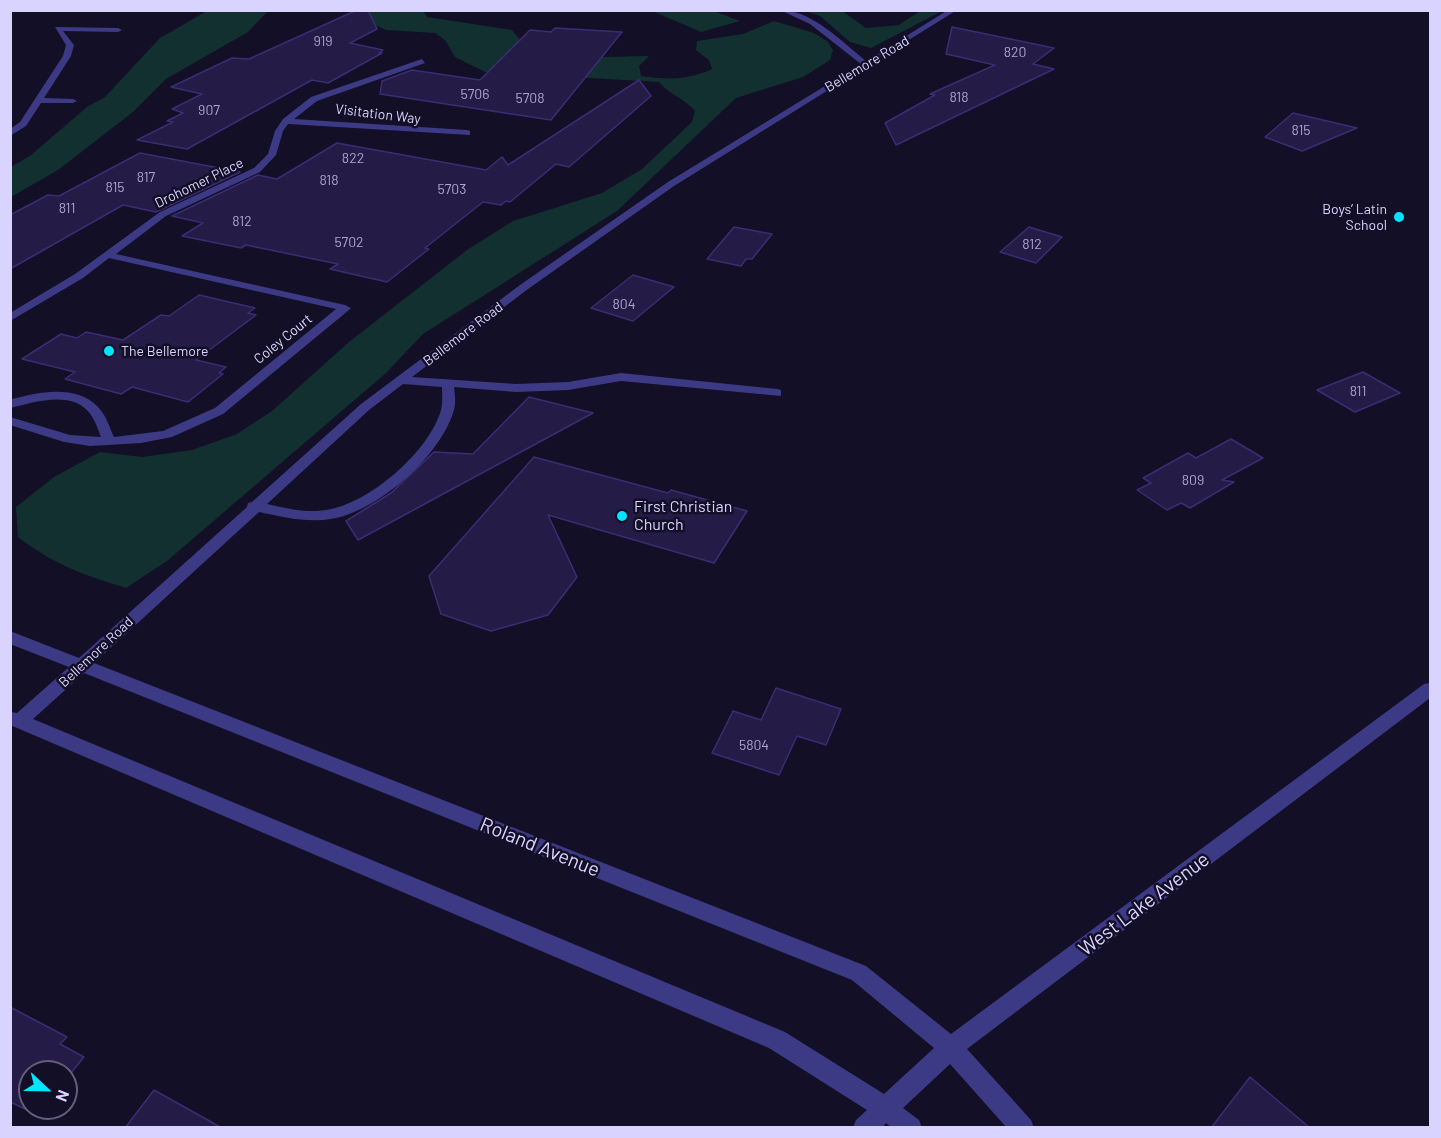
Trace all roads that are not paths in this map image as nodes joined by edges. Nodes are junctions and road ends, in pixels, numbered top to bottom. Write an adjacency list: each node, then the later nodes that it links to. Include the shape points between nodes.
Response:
1 (783, 10): 5 (street, via 812,23)
2 (954, 10): 5 (street, Bellemore Road)
3 (118, 30): 6 (street, via 58,29 70,45 67,56)
4 (422, 62): 8 (street, Drohomer Place, via 328,93 303,106)
5 (867, 64): 13 (street, Bellemore Road, via 671,184)
6 (37, 100): 7 (street); 10 (street, via 24,124)
7 (73, 101)
8 (286, 121): 9 (street, Visitation Way, via 332,121 409,132); 11 (street, Drohomer Place, via 272,155 257,170 178,205)
9 (467, 133)
10 (10, 134)
11 (108, 255): 12 (street, Drohomer Place); 18 (street, Coley Court, via 345,308 219,411 167,434)
12 (10, 318)
13 (400, 380): 14 (street); 19 (street, Bellemore Road, via 330,435)
14 (448, 385): 15 (street, via 568,386 621,377); 19 (street, via 448,412 431,443 391,484 347,511 317,516)
15 (777, 393)
16 (10, 404): 18 (street, via 42,397 84,401 94,409)
17 (10, 421): 18 (street, Coley Court, via 69,439)
18 (109, 441)
19 (253, 506): 21 (street, Bellemore Road)
20 (10, 637): 21 (street, Roland Avenue)
21 (81, 665): 23 (street, Bellemore Road); 24 (street, Roland Avenue, via 859,973)
22 (1431, 689): 24 (street, West Lake Avenue)
23 (15, 719): 25 (street, via 777,1040)
24 (951, 1048): 25 (street, West Lake Avenue); 28 (street, Roland Avenue)
25 (885, 1108): 26 (street, West Lake Avenue); 27 (street)
26 (864, 1128)
27 (911, 1128)
28 (1023, 1128)

